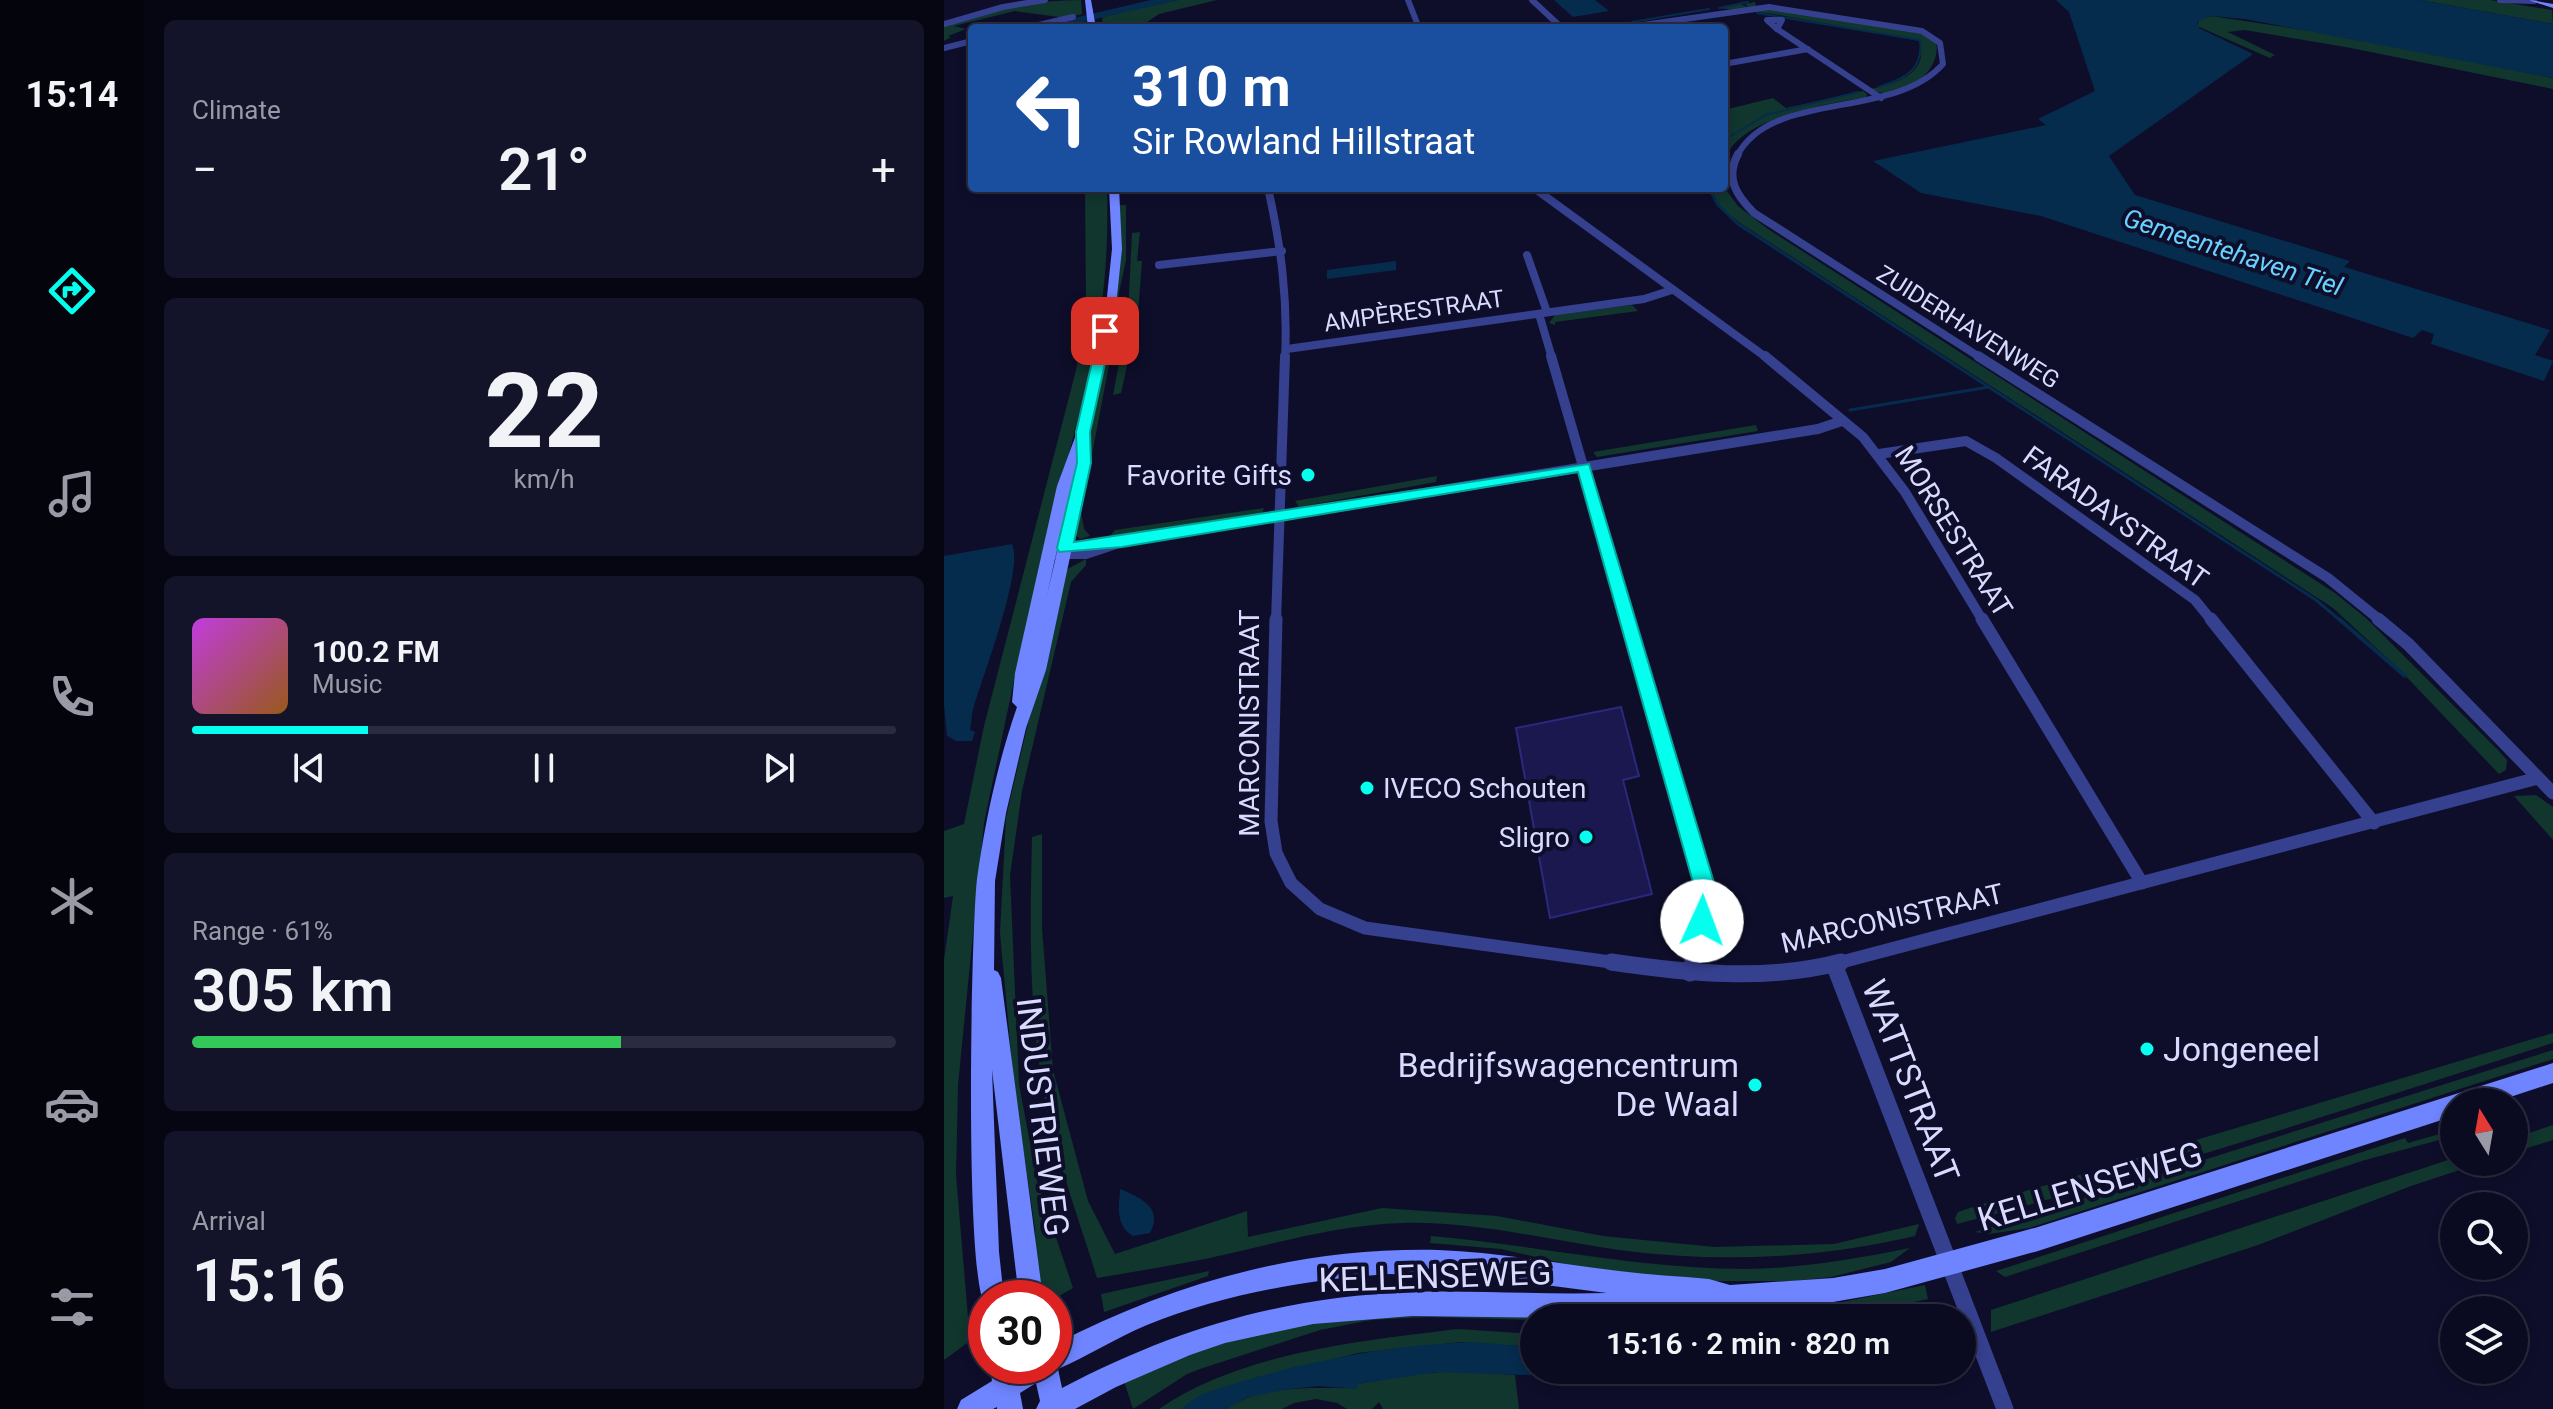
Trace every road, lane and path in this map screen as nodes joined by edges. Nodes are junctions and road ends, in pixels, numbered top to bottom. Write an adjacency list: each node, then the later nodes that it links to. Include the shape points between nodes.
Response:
1 (1045, 0): 13 (street)
2 (1088, 0): 12 (main road)
3 (1408, 0): 15 (street)
4 (1532, 0): 16 (street)
5 (2500, 0): 6 (street)
6 (2534, 0): 9 (main road)
7 (1758, 4): 10 (street); 23 (street, ZUIDERHAVENWEG, via 1938,37 1943,64 1935,74)
8 (1709, 5): 10 (street)
9 (2553, 6)
10 (1720, 13): 17 (street)
11 (1073, 17): 14 (street)
12 (1091, 21)
13 (944, 24)
14 (1043, 24)
15 (1417, 24)
16 (1558, 24)
17 (1650, 24)
18 (1777, 29): 21 (street)
19 (968, 42): 20 (street)
20 (944, 48)
21 (1808, 49): 22 (street); 23 (street)
22 (1728, 63)
23 (1881, 98): 38 (street, ZUIDERHAVENWEG, via 1801,115 1759,133 1734,156 1730,179 1736,192 1769,224 2339,586 2408,644)
24 (1114, 192): 37 (main road, INDUSTRIEWEG, via 1117,249 1111,306 1083,432 1084,463)
25 (1269, 192): 27 (street, MARCONISTRAAT)
26 (1539, 192): 30 (street, MORSESTRAAT)
27 (1282, 251): 29 (street); 32 (street, MARCONISTRAAT)
28 (1527, 255): 31 (street, AMPÈRESTRAAT)
29 (1159, 265)
30 (1672, 290): 31 (street, AMPÈRESTRAAT); 33 (street, MORSESTRAAT, via 1767,358)
31 (1543, 313): 32 (street, AMPÈRESTRAAT); 35 (street)
32 (1287, 349): 36 (street, MARCONISTRAAT)
33 (1842, 421): 34 (street, MORSESTRAAT); 35 (street)
34 (1879, 454): 40 (street, FARADAYSTRAAT, via 1966,441 2195,600); 41 (street, MORSESTRAAT)
35 (1584, 467): 36 (street); 44 (street, via 1705,886)
36 (1278, 517): 37 (street); 44 (street, MARCONISTRAAT, via 1271,821 1276,853 1291,883 1320,909 1365,928)
37 (1059, 553): 42 (main road, INDUSTRIEWEG, via 1023,673 1018,728 986,881)
38 (2538, 778): 39 (street, ZUIDERHAVENWEG); 40 (street, MARCONISTRAAT)
39 (2553, 793)
40 (2374, 823): 41 (street, MARCONISTRAAT)
41 (2142, 883): 43 (street, MARCONISTRAAT)
42 (986, 944): 49 (main road, INDUSTRIEWEG, via 981,1102); 50 (main road, INDUSTRIEWEG)
43 (1834, 964): 44 (street, MARCONISTRAAT, via 1730,977); 48 (street, WATTSTRAAT)
44 (1690, 973)
45 (2553, 1073): 46 (main road)
46 (2506, 1088)
47 (2440, 1110): 48 (main road, KELLENSEWEG)
48 (1949, 1265): 51 (main road, KELLENSEWEG, via 1833,1290); 57 (street, WATTSTRAAT)
49 (991, 1280)
50 (1029, 1280)
51 (1739, 1295): 52 (main road, KELLENSEWEG, via 1440,1262 1331,1265 1178,1302); 55 (main road, KELLENSEWEG, via 1689,1303 1412,1304 1313,1312 1189,1343)
52 (1072, 1349)
53 (1046, 1384): 55 (main road)
54 (1005, 1387): 56 (main road)
55 (1052, 1408)
56 (970, 1409)
57 (2005, 1409)

